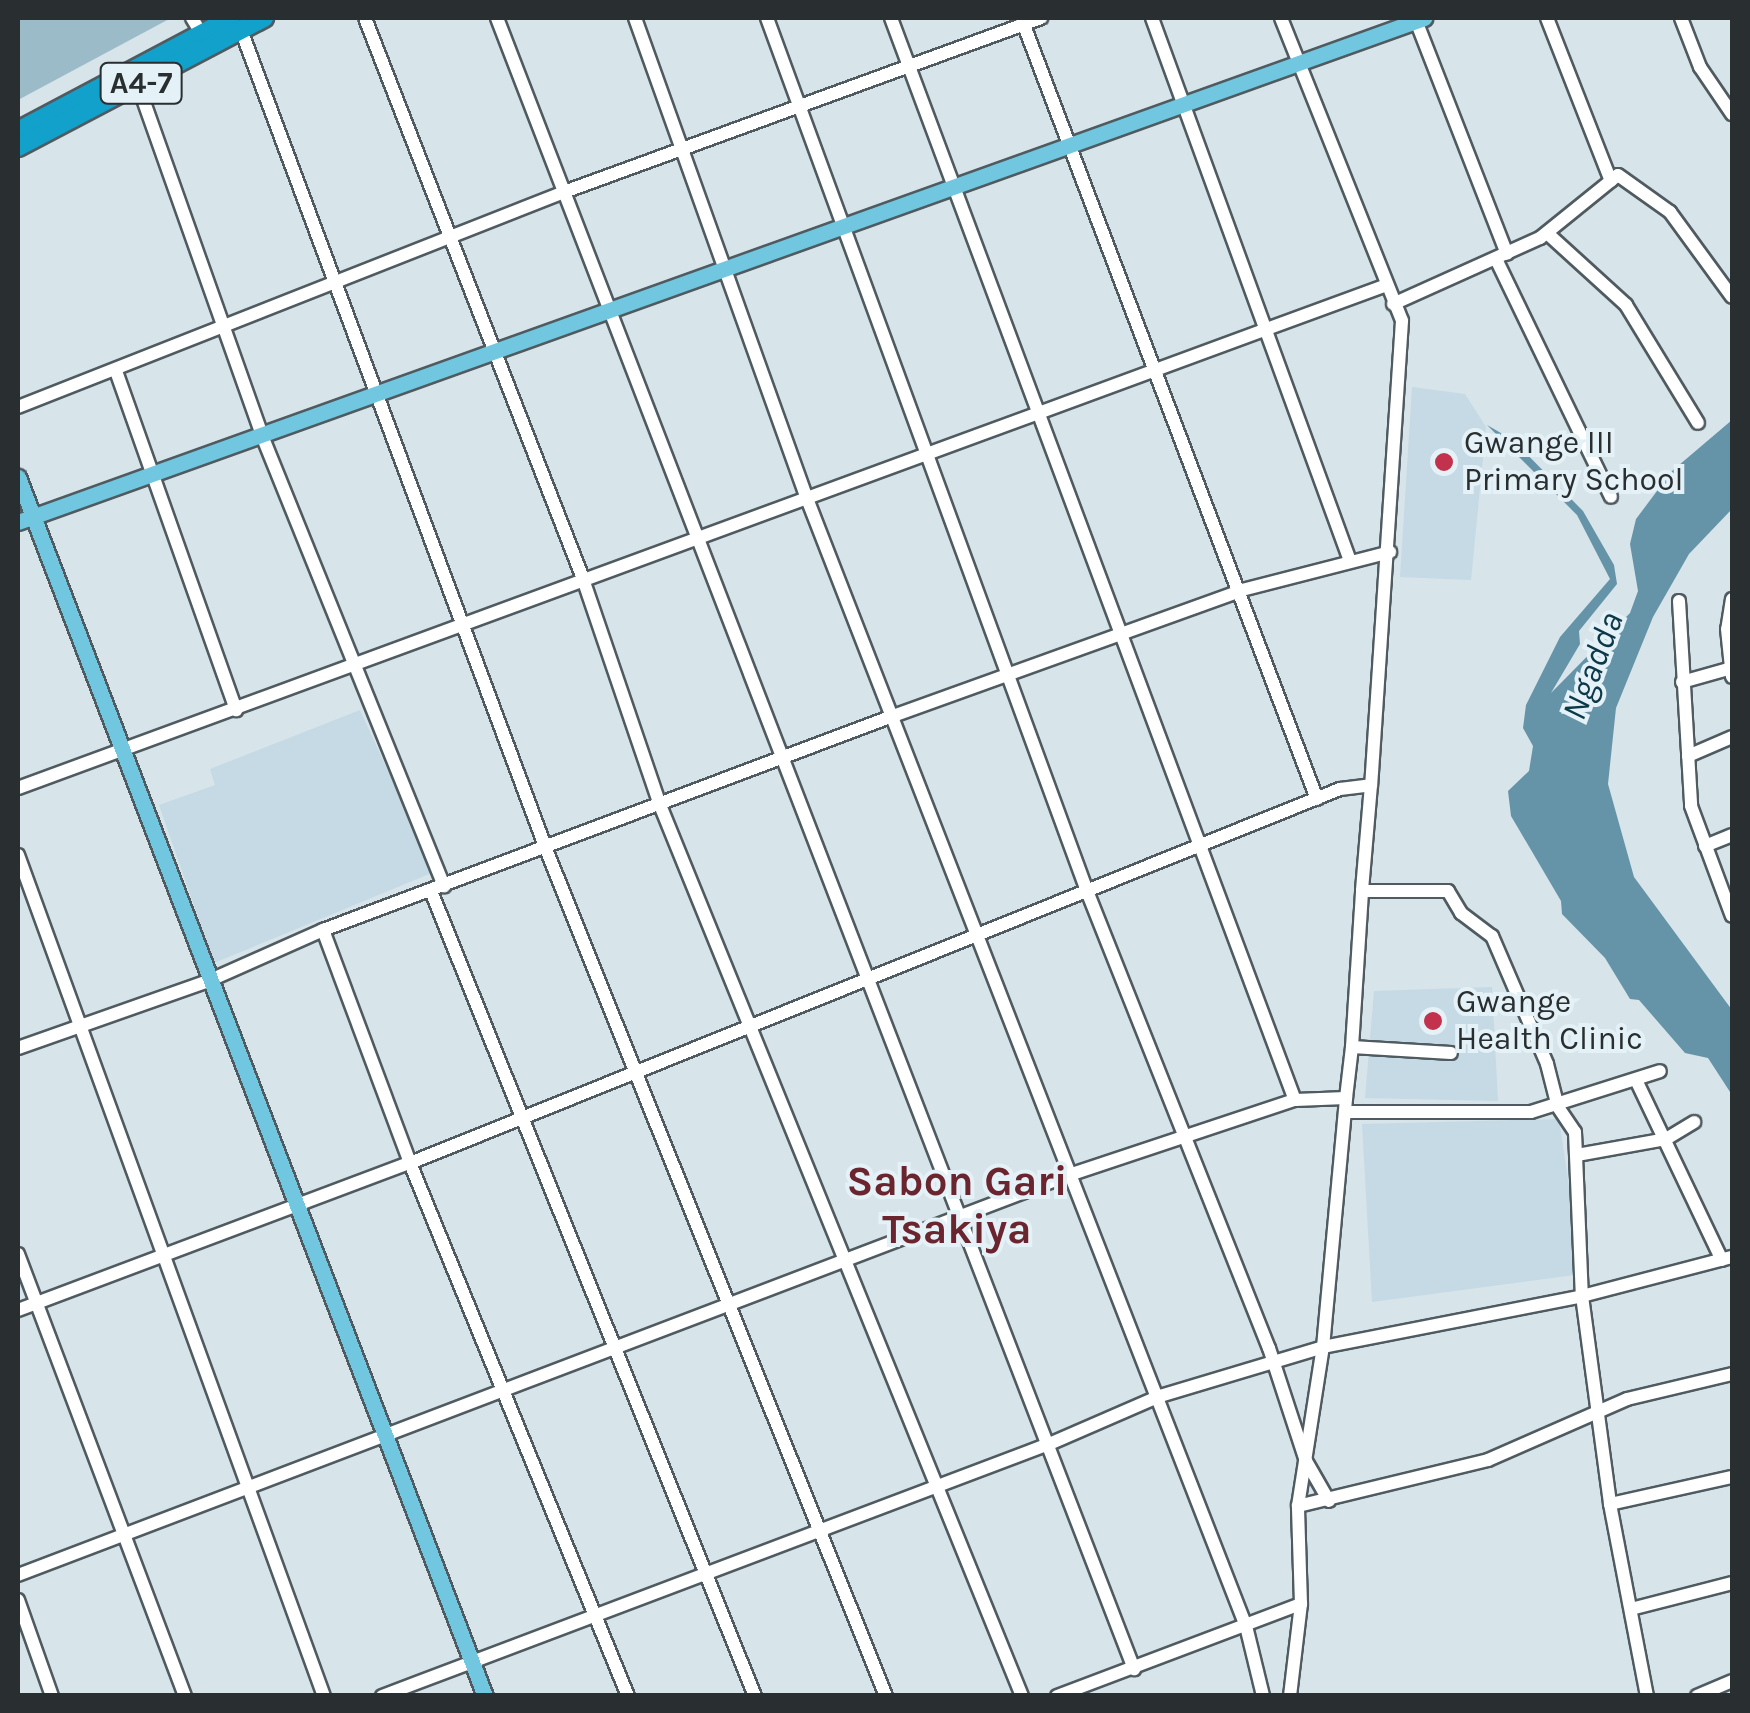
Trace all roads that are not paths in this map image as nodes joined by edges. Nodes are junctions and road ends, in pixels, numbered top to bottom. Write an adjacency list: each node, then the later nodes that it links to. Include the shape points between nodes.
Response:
1 (264, 18): 14 (highway, A4-7)
2 (365, 18): 31 (street)
3 (497, 18): 28 (street)
4 (634, 18): 25 (street)
5 (767, 18): 19 (street)
6 (891, 18): 16 (street)
7 (1041, 18): 13 (street)
8 (1152, 18): 20 (street)
9 (1281, 18): 17 (street)
10 (1419, 18): 17 (main road); 32 (street)
11 (1547, 18): 26 (street)
12 (1680, 18): 21 (street, via 1700,67)
13 (1023, 21): 16 (street); 23 (street)
14 (236, 24): 15 (highway, A4-7); 18 (highway, A4-7); 34 (street)
15 (196, 25): 22 (highway, A4-7)
16 (907, 65): 19 (street); 27 (street)
17 (1300, 65): 20 (main road); 35 (street)
18 (138, 85): 24 (highway, A4-7); 39 (street)
19 (798, 106): 25 (street); 29 (street)
20 (1186, 107): 23 (main road); 40 (street)
21 (1732, 114)
22 (18, 131)
23 (1070, 146): 27 (main road); 43 (street)
24 (18, 147)
25 (684, 150): 28 (street); 33 (street)
26 (1611, 181): 30 (street); 36 (street, via 1626,175 1670,212)
27 (954, 190): 29 (main road); 46 (street)
28 (564, 192): 31 (street); 38 (street)
29 (844, 229): 33 (main road); 49 (street)
30 (1546, 234): 32 (street); 47 (street, via 1626,306)
31 (450, 238): 34 (street); 41 (street)
32 (1501, 257): 37 (street); 53 (street)
33 (726, 270): 38 (main road); 52 (street)
34 (334, 282): 39 (street); 44 (street)
35 (1384, 286): 37 (street); 40 (street)
36 (1732, 297)
37 (1393, 304): 56 (street, via 1405,346)
38 (609, 311): 41 (main road); 55 (street)
39 (226, 323): 42 (street); 48 (street)
40 (1264, 330): 43 (street); 57 (street)
41 (492, 355): 44 (main road); 58 (street)
42 (116, 371): 45 (street); 50 (street)
43 (1156, 373): 46 (street); 59 (street)
44 (378, 394): 48 (main road); 62 (street)
45 (18, 407)
46 (1040, 414): 49 (street); 63 (street)
47 (1698, 423)
48 (261, 432): 50 (main road); 64 (street)
49 (928, 452): 52 (street); 66 (street)
50 (148, 474): 54 (main road); 68 (street)
51 (18, 477): 54 (main road)
52 (806, 496): 55 (street); 69 (street)
53 (1611, 497)
54 (25, 520): 71 (main road)
55 (695, 536): 58 (street); 73 (street)
56 (1390, 552): 57 (street); 74 (street)
57 (1349, 558): 59 (street)
58 (582, 576): 62 (street); 77 (street)
59 (1242, 590): 63 (street); 76 (street)
60 (1732, 599): 65 (street)
61 (1679, 601): 67 (street)
62 (461, 622): 64 (street); 81 (street)
63 (1121, 634): 66 (street); 79 (street)
64 (354, 668): 68 (street); 83 (street)
65 (1730, 673): 67 (street)
66 (1006, 676): 69 (street); 84 (street)
67 (1682, 682): 72 (street)
68 (236, 710): 71 (street)
69 (890, 717): 73 (street); 88 (street)
70 (1732, 737): 72 (street)
71 (122, 751): 75 (street); 90 (main road)
72 (1688, 756): 80 (street, via 1691,806)
73 (778, 761): 77 (street); 89 (street)
74 (1371, 785): 76 (street); 85 (street)
75 (18, 788)
76 (1317, 799): 79 (street)
77 (660, 805): 81 (street); 91 (street)
78 (1732, 837): 80 (street)
79 (1204, 844): 84 (street); 99 (street)
80 (1705, 846): 86 (street)
81 (546, 849): 83 (street); 97 (street)
82 (18, 855): 92 (street)
83 (437, 888): 87 (street); 102 (street)
84 (1087, 891): 88 (street); 104 (street)
85 (1362, 892): 93 (street); 101 (street, via 1448,891 1461,914 1486,929 1548,1064)
86 (1732, 916)
87 (323, 930): 90 (street); 107 (street)
88 (973, 936): 89 (street); 108 (street)
89 (864, 977): 91 (street); 110 (street)
90 (208, 981): 92 (street); 109 (main road)
91 (746, 1022): 97 (street); 113 (street)
92 (76, 1028): 94 (street); 112 (street)
93 (1352, 1047): 95 (street); 100 (street)
94 (18, 1048)
95 (1451, 1053)
96 (1660, 1070): 98 (street)
97 (634, 1074): 102 (street); 116 (street)
98 (1637, 1082): 101 (street); 105 (street)
99 (1295, 1100): 100 (street); 104 (street)
100 (1345, 1105): 101 (street, via 1496,1117); 120 (street)
101 (1558, 1107): 106 (street, via 1569,1117)
102 (520, 1119): 107 (street); 119 (street)
103 (1694, 1122): 105 (street)
104 (1186, 1136): 108 (street); 121 (street)
105 (1666, 1138): 106 (street); 114 (street)
106 (1578, 1155): 115 (street)
107 (410, 1163): 109 (street); 123 (street)
108 (1066, 1176): 110 (street); 124 (street)
109 (294, 1204): 112 (street); 126 (main road)
110 (956, 1217): 113 (street); 127 (street)
111 (18, 1254): 117 (street)
112 (160, 1255): 117 (street); 131 (street)
113 (846, 1258): 116 (street); 130 (street)
114 (1727, 1258): 115 (street)
115 (1582, 1296): 120 (street); 125 (street)
116 (728, 1303): 119 (street); 135 (street)
117 (36, 1304): 118 (street); 136 (street)
118 (18, 1310)
119 (615, 1347): 123 (street); 137 (street)
120 (1323, 1347): 121 (street); 128 (street)
121 (1270, 1362): 124 (street); 128 (street)
122 (1732, 1374): 125 (street, via 1627,1399)
123 (504, 1390): 126 (street); 143 (street)
124 (1160, 1396): 127 (street); 144 (street)
125 (1598, 1416): 132 (street, via 1488,1460); 133 (street)
126 (385, 1436): 131 (street); 145 (main road)
127 (1050, 1444): 130 (street); 146 (street)
128 (1306, 1461): 132 (street); 134 (street)
129 (1732, 1476): 133 (street)
130 (934, 1487): 135 (street); 157 (street)
131 (249, 1490): 136 (street); 151 (street)
132 (1329, 1501): 134 (street)
133 (1610, 1504): 142 (street)
134 (1298, 1506): 141 (street)
135 (817, 1530): 137 (street); 156 (street)
136 (122, 1536): 138 (street); 150 (street)
137 (702, 1573): 143 (street); 155 (street)
138 (18, 1575)
139 (1732, 1582): 142 (street)
140 (18, 1600): 149 (street)
141 (1301, 1604): 144 (street); 160 (street)
142 (1631, 1609): 161 (street)
143 (592, 1612): 145 (street); 154 (street)
144 (1246, 1626): 146 (street); 159 (street)
145 (472, 1661): 152 (street); 153 (main road)
146 (1134, 1669): 148 (street)
147 (1732, 1682): 162 (street)
148 (1080, 1692): 158 (street)
149 (52, 1696)
150 (185, 1696)
151 (324, 1696)
152 (382, 1696)
153 (485, 1696)
154 (628, 1696)
155 (755, 1696)
156 (886, 1696)
157 (1022, 1696)
158 (1057, 1696)
159 (1263, 1696)
160 (1290, 1696)
161 (1647, 1696)
162 (1697, 1696)

